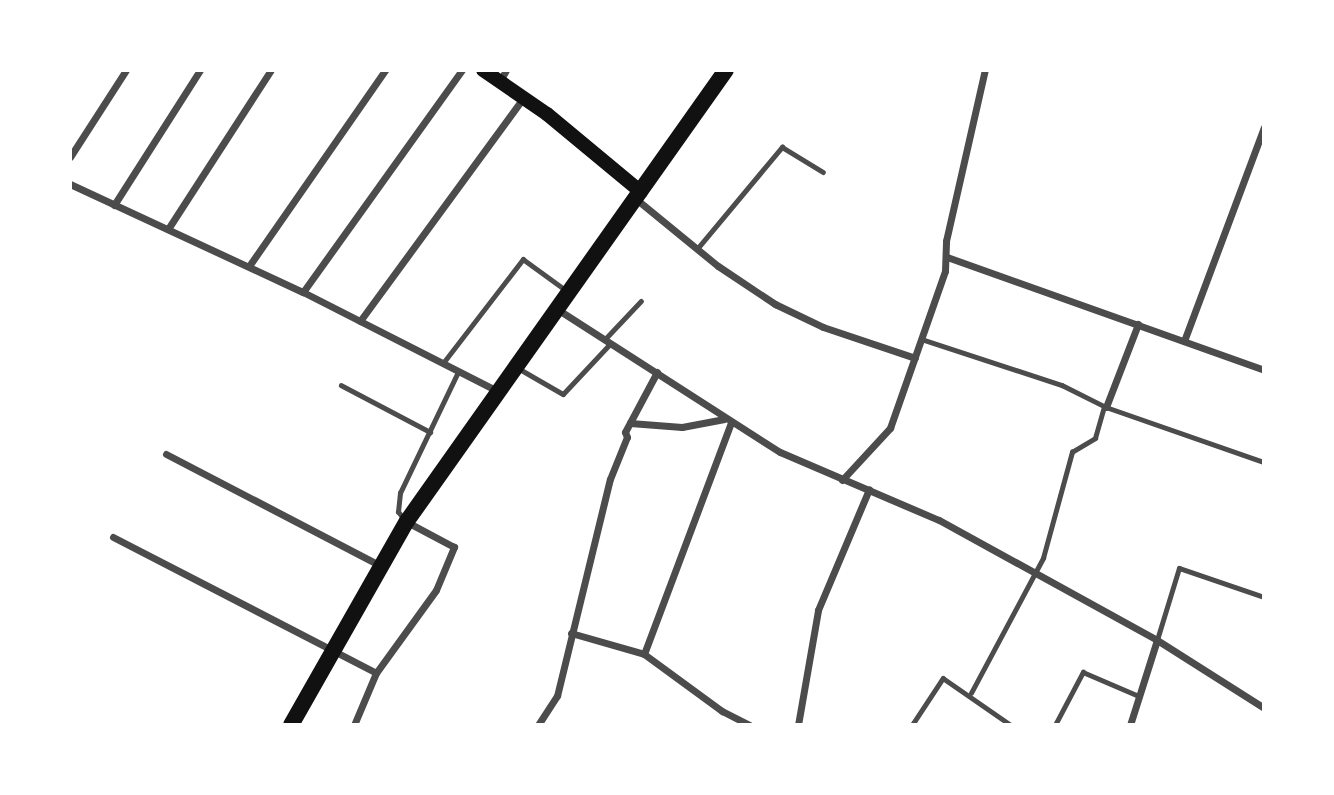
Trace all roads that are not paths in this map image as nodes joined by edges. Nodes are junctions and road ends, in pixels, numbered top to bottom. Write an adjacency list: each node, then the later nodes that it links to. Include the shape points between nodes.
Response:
1 (126, 70): 12 (street)
2 (200, 70): 16 (street)
3 (271, 70): 17 (street)
4 (385, 70): 20 (street)
5 (462, 70): 21 (street)
6 (483, 70): 9 (main road)
7 (726, 70): 15 (main road)
8 (986, 71): 19 (street, via 946,241)
9 (503, 75): 10 (main road)
10 (524, 97): 15 (main road); 25 (street)
11 (1264, 127): 29 (street)
12 (70, 157)
13 (823, 172): 18 (lane, via 782,147)
14 (70, 184): 16 (street)
15 (638, 195): 18 (street); 22 (main road)
16 (114, 205): 17 (street)
17 (167, 229): 20 (street)
18 (697, 250): 30 (street, via 741,284 806,320)
19 (947, 257): 26 (street); 27 (street)
20 (249, 266): 21 (street)
21 (303, 292): 25 (street)
22 (568, 292): 24 (main road); 31 (lane, via 523,260)
23 (641, 301): 28 (lane)
24 (556, 309): 28 (street); 32 (main road)
25 (360, 321): 31 (street)
26 (1138, 324): 29 (street); 38 (street)
27 (921, 339): 30 (street); 38 (lane, via 1062,385)
28 (608, 341): 32 (lane, via 563,394); 35 (street)
29 (1184, 341): 33 (street)
30 (915, 358): 44 (street, via 890,428)
31 (443, 363): 34 (street)
32 (515, 366): 37 (main road)
33 (1264, 370)
34 (458, 371): 37 (street); 41 (lane)
35 (657, 372): 39 (street); 40 (street)
36 (341, 385): 41 (lane)
37 (497, 391): 46 (main road)
38 (1105, 407): 43 (lane); 49 (lane, via 1095,438 1072,452 1062,474 1043,558)
39 (728, 421): 40 (street, via 682,427); 44 (street); 54 (street)
40 (630, 423): 51 (street, via 610,479)
41 (430, 432): 46 (lane, via 400,493 398,512)
42 (166, 454): 48 (street)
43 (1264, 463)
44 (842, 480): 45 (street)
45 (869, 489): 49 (street, via 939,520); 63 (street, via 818,610)
46 (407, 521): 48 (main road); 55 (street, via 454,547 436,590)
47 (113, 537): 53 (street)
48 (379, 565): 53 (main road)
49 (1035, 573): 52 (street); 56 (lane)
50 (1264, 597): 52 (lane, via 1179,568)
51 (571, 633): 54 (street); 61 (street, via 557,696)
52 (1157, 640): 57 (street); 58 (street)
53 (333, 649): 55 (street); 59 (main road)
54 (644, 654): 62 (street, via 722,711)
55 (376, 673): 60 (street)
56 (971, 693): 64 (lane, via 943,678); 65 (lane)
57 (1139, 697): 66 (lane, via 1083,672); 67 (street)
58 (1264, 708)
59 (291, 725)
60 (354, 725)
61 (538, 725)
62 (750, 725)
63 (798, 725)
64 (912, 725)
65 (1011, 725)
66 (1055, 725)
67 (1130, 725)

